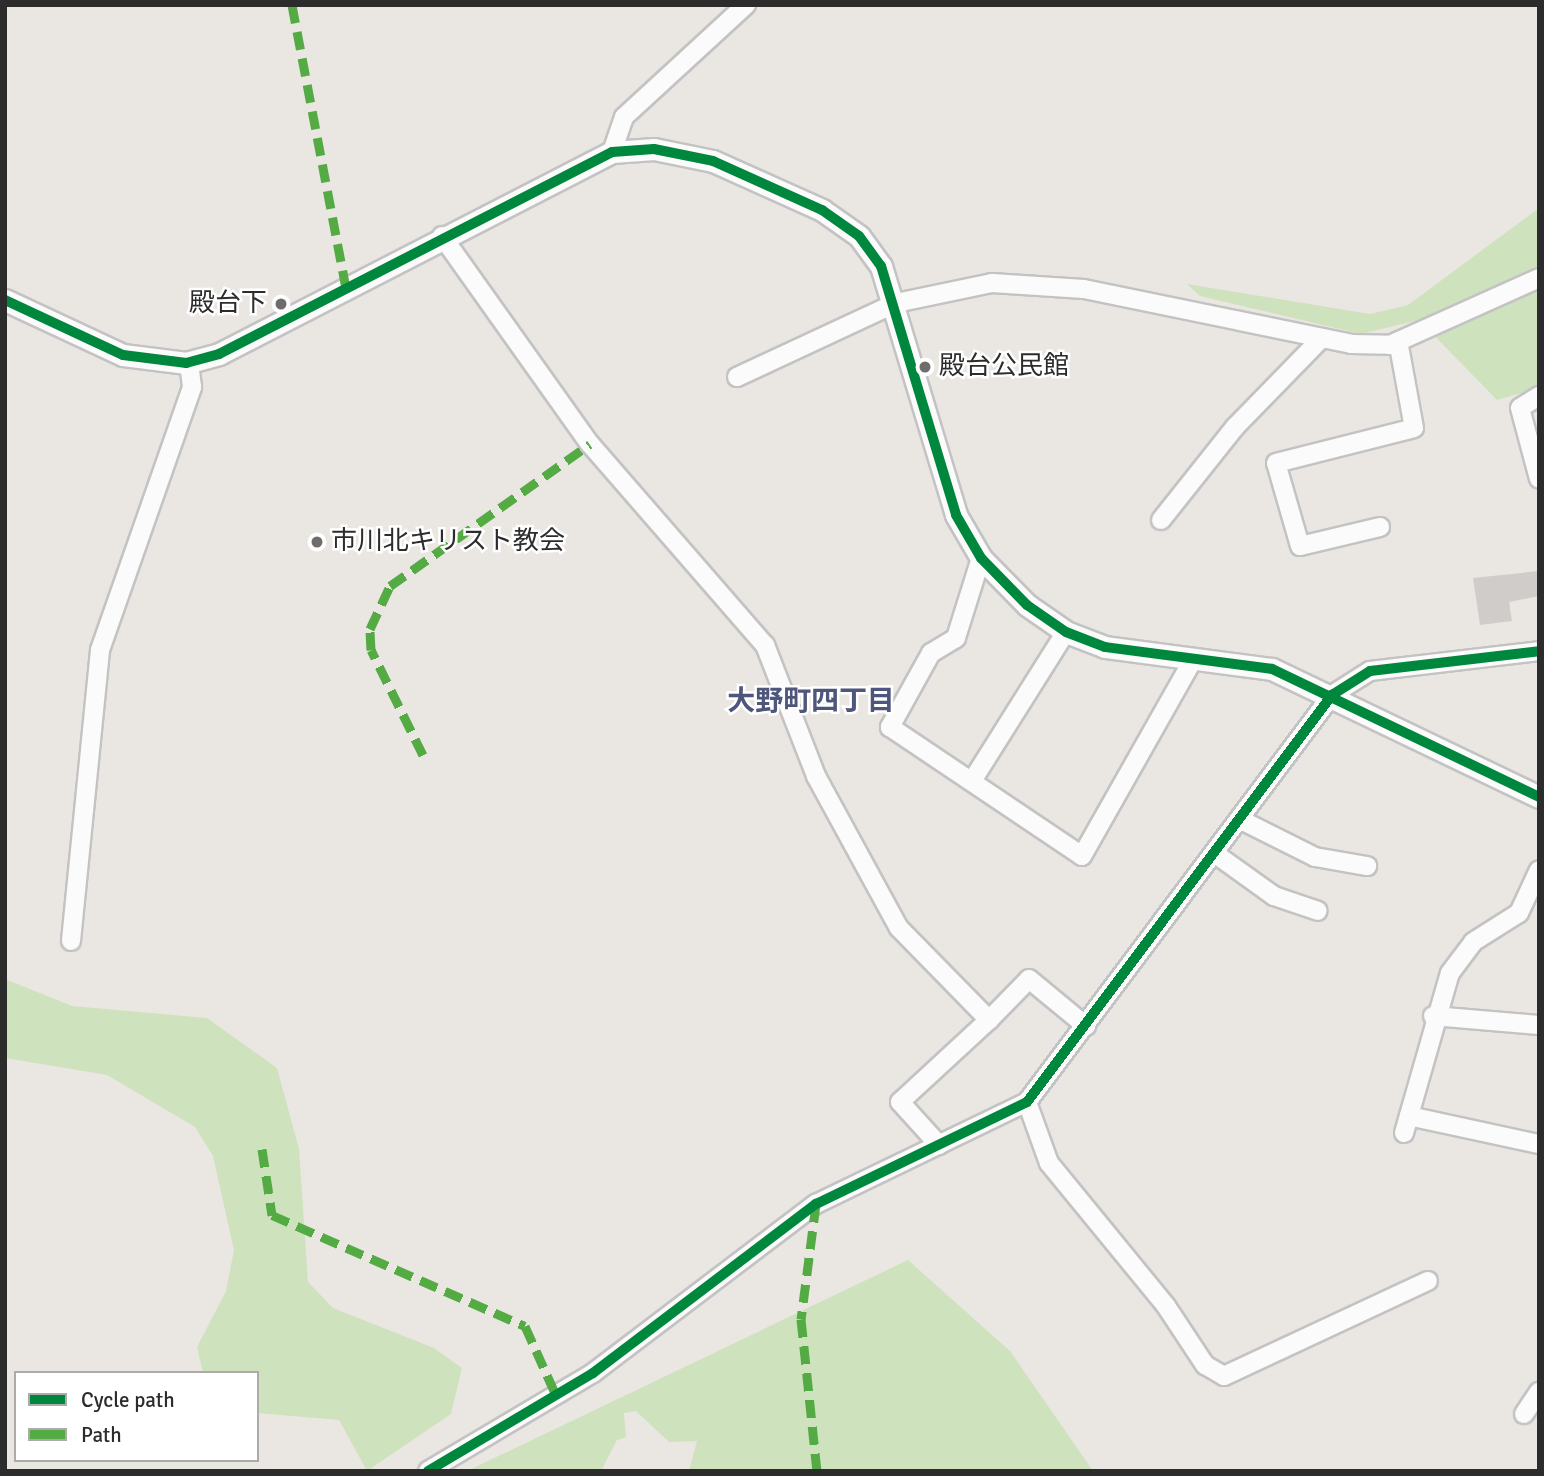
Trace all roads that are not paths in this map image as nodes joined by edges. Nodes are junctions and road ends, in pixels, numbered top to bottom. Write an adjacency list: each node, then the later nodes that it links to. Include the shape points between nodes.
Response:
1 (746, 5): 2 (street, via 624,117)
2 (612, 152): 3 (street); 6 (street, via 654,149 713,161 822,210 859,236)
3 (442, 236): 9 (street, via 219,354); 29 (street, via 590,444 765,645 816,776 899,928)
4 (1539, 278): 8 (street)
5 (5, 300): 9 (street, via 123,355)
6 (897, 303): 7 (street, via 938,290 1030,282); 10 (street); 15 (street, via 934,452 956,515)
7 (1322, 338): 8 (street); 13 (street, via 1235,427)
8 (1398, 341): 14 (street, via 1414,428 1276,463 1300,546)
9 (189, 362): 27 (street, via 192,387 100,650)
10 (737, 377)
11 (1539, 396): 12 (street, via 1520,408)
12 (1539, 479)
13 (1161, 520)
14 (1380, 527)
15 (981, 558): 16 (street, via 1027,605); 20 (street, via 956,638 931,653 890,727)
16 (1066, 632): 18 (street, via 1151,658); 20 (street)
17 (1539, 652): 19 (street, via 1370,671)
18 (1193, 660): 19 (street, via 1272,669); 20 (street, via 1082,856)
19 (1332, 695): 21 (street); 22 (street)
20 (972, 781)
21 (1539, 797)
22 (1239, 819): 23 (street); 24 (street, via 1315,857)
23 (1214, 853): 26 (street, via 1274,896); 30 (street)
24 (1367, 866)
25 (1539, 870): 28 (street, via 1519,913 1473,942 1450,973)
26 (1318, 911)
27 (71, 942)
28 (1433, 1016): 31 (street); 34 (street, via 1407,1124)
29 (989, 1020): 30 (street, via 1029,979); 33 (street, via 900,1102)
30 (1086, 1026): 32 (street)
31 (1539, 1026)
32 (1027, 1102): 33 (street); 35 (street, via 1049,1163 1166,1306 1205,1365 1224,1376)
33 (939, 1144): 38 (street, via 816,1204 593,1373)
34 (1539, 1144)
35 (1428, 1281)
36 (1539, 1392): 37 (street)
37 (1524, 1414)
38 (428, 1471)

